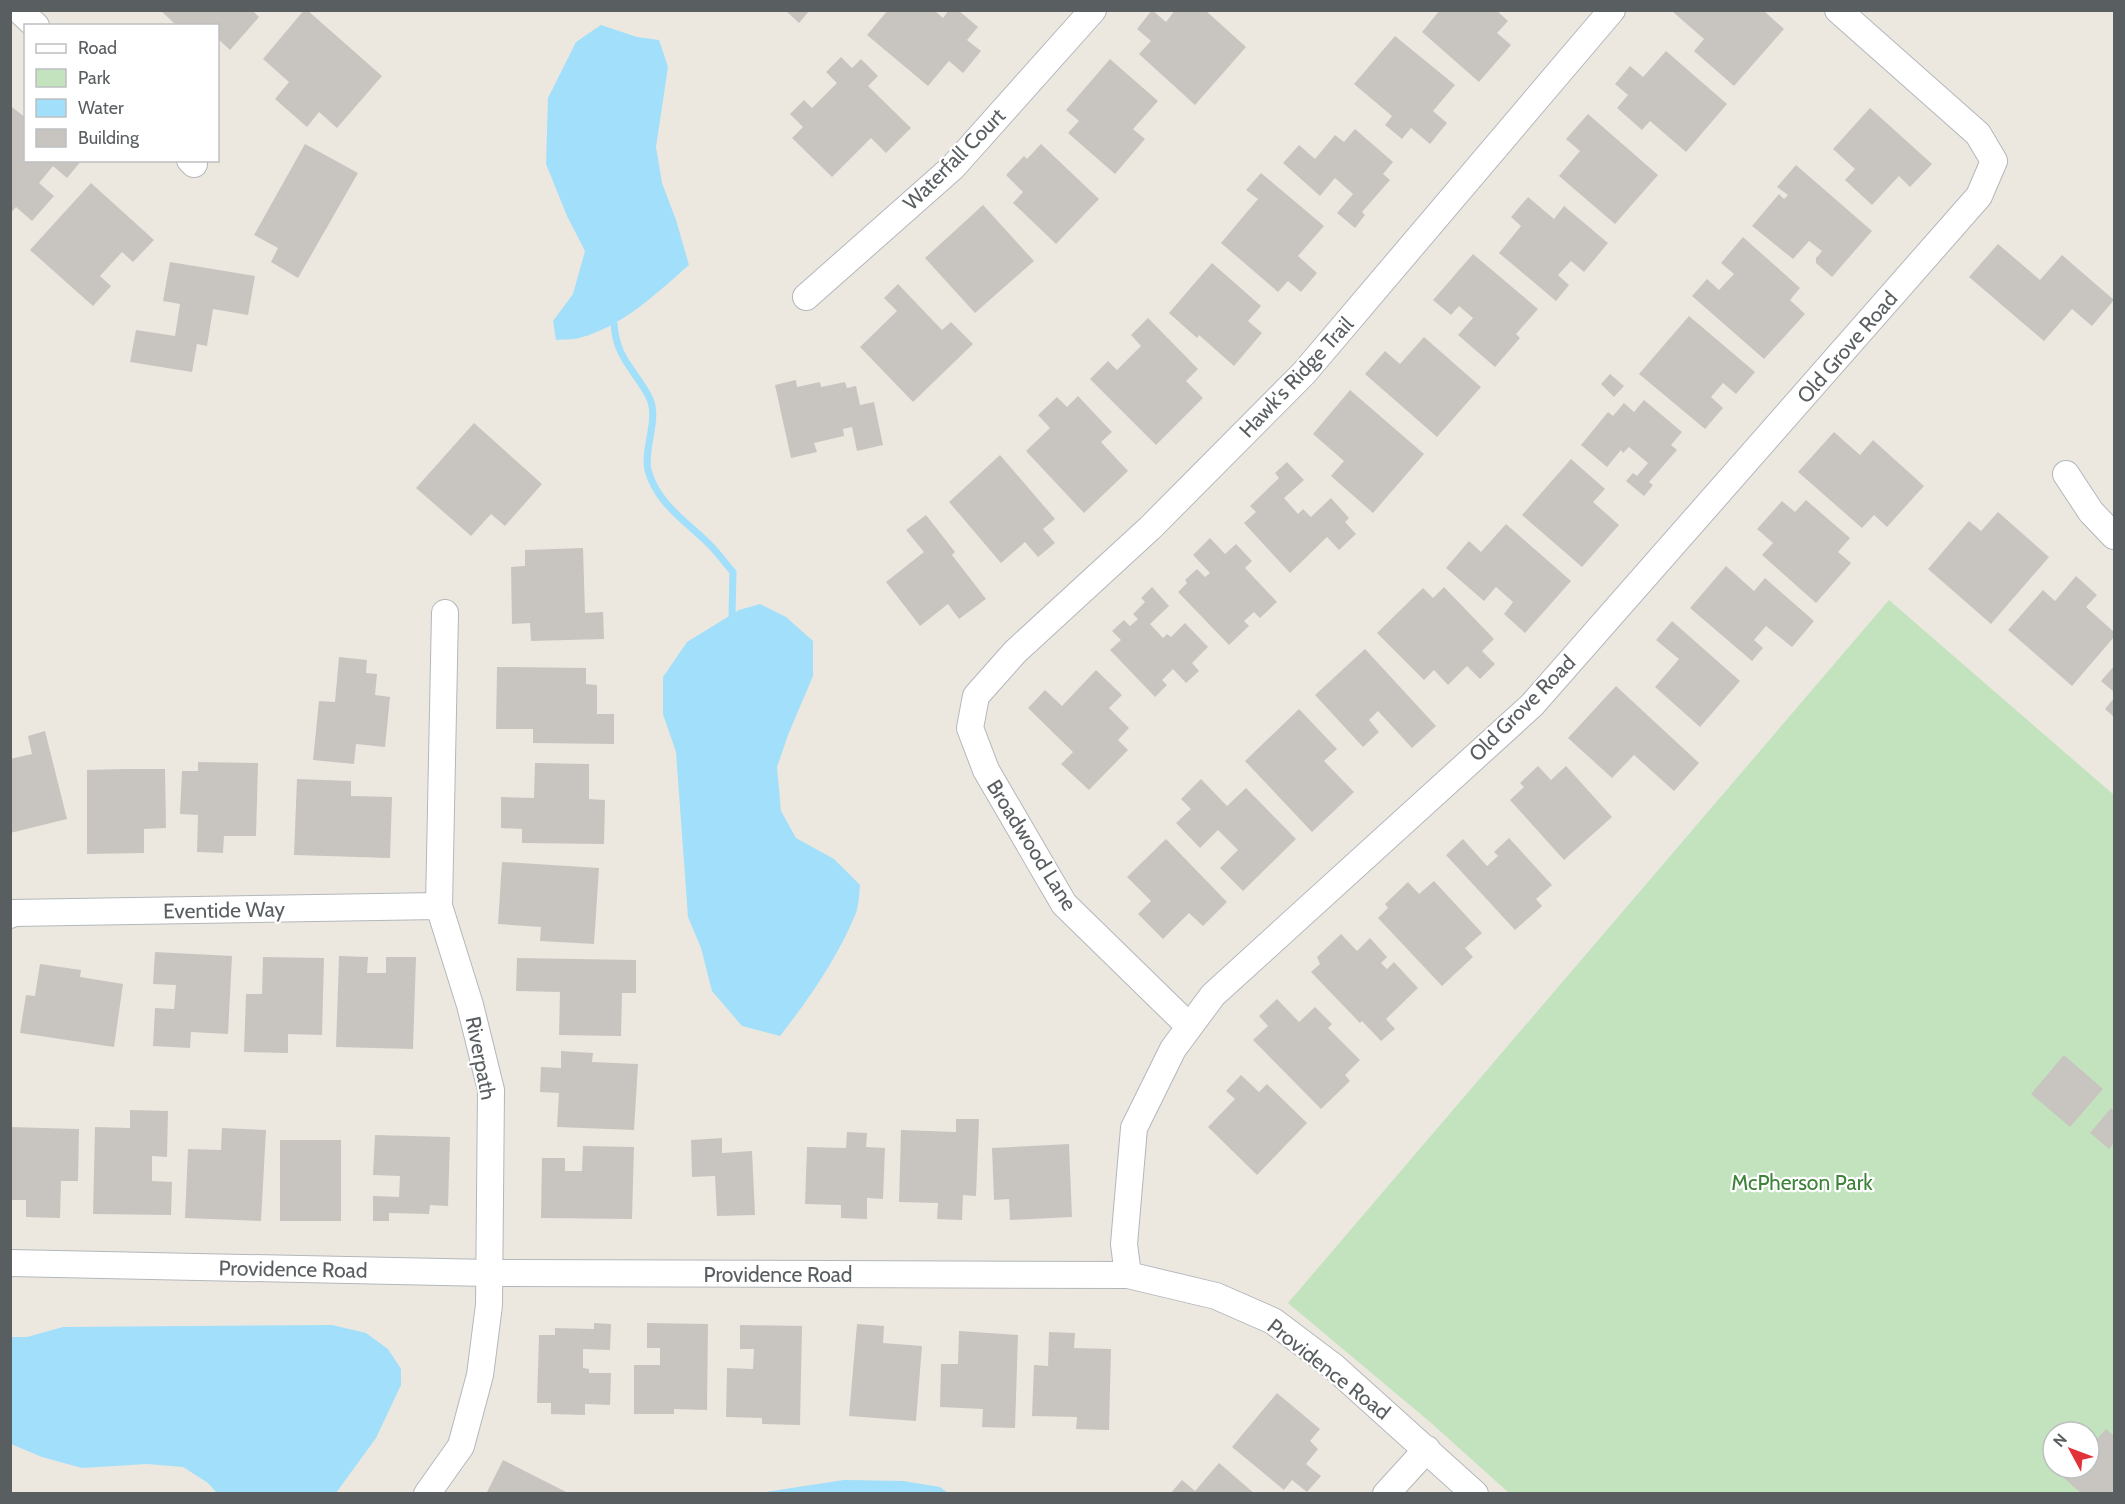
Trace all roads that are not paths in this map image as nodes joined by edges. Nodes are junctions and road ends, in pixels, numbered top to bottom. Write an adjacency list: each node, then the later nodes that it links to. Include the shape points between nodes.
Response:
1 (19, 10): 5 (street)
2 (1092, 10): 6 (street, Waterfall Court, via 953,167)
3 (1612, 10): 10 (street, Hawk's Ridge Trail, via 1304,373 1150,528 1015,652 976,696)
4 (1838, 10): 13 (street, Old Grove Road, via 1978,134 1994,161 1979,196 1532,705 1213,994)
5 (34, 24)
6 (806, 297)
7 (2066, 474): 8 (street, via 2091,512)
8 (2115, 536)
9 (445, 613): 11 (street, Riverpath)
10 (970, 728): 13 (street, Broadwood Lane, via 986,770 1064,904)
11 (439, 906): 12 (street, Eventide Way); 15 (street, Riverpath, via 491,1090)
12 (10, 915)
13 (1189, 1026): 16 (street, Old Grove Road, via 1173,1049 1134,1128 1125,1244)
14 (10, 1263): 15 (street, Providence Road)
15 (489, 1273): 16 (street, Providence Road); 18 (street, Riverpath, via 480,1375 461,1446)
16 (1128, 1275): 17 (street, Providence Road, via 1216,1296 1273,1321 1334,1367)
17 (1427, 1449): 19 (street); 20 (street, Providence Road)
18 (427, 1494)
19 (1386, 1494)
20 (1475, 1494)

